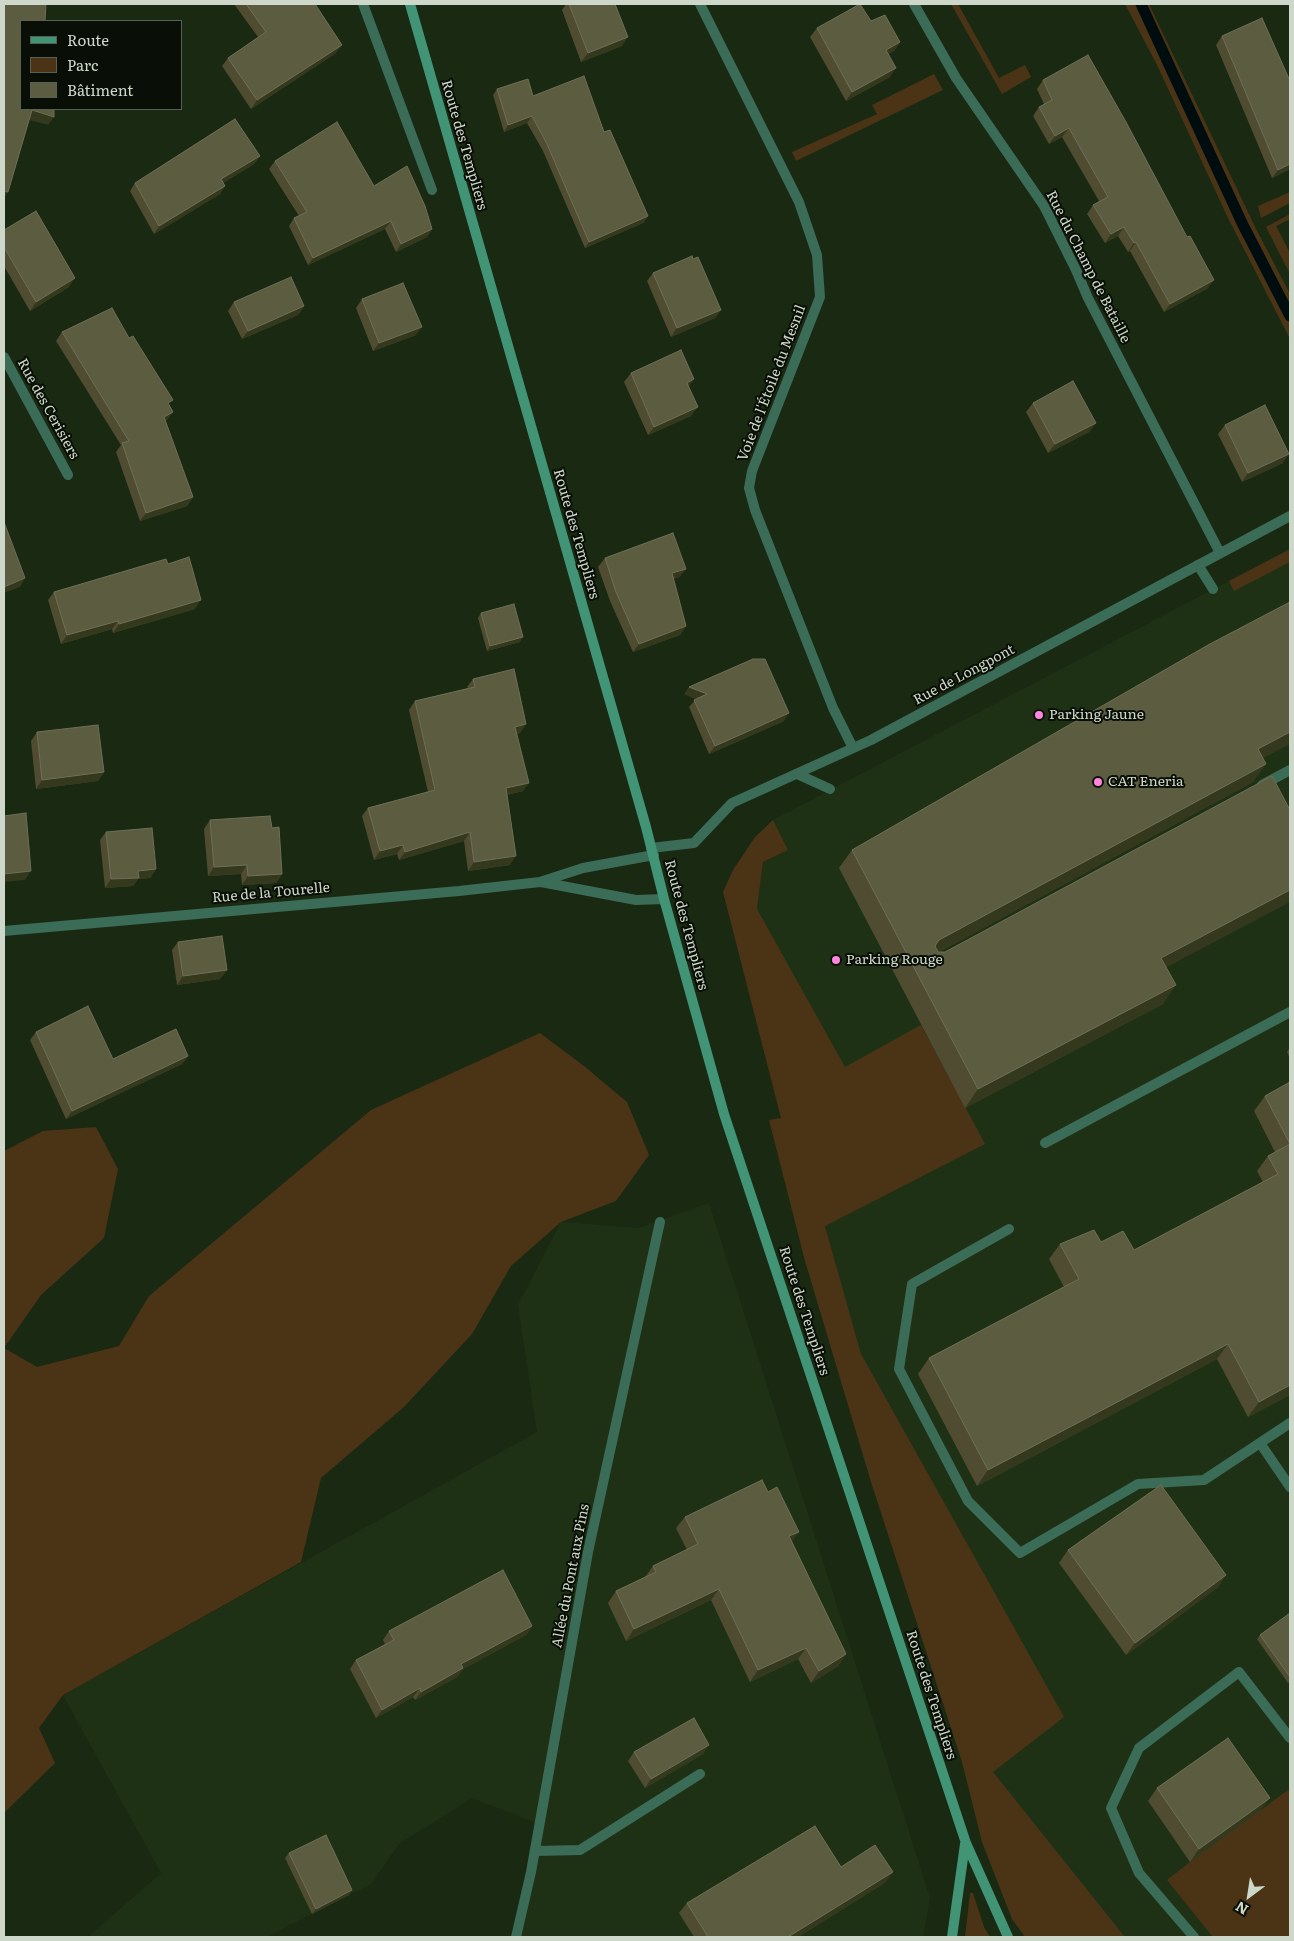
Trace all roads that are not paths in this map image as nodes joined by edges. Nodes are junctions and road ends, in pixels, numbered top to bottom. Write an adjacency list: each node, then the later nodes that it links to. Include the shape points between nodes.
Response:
1 (363, 4): 5 (street)
2 (410, 4): 17 (main road, Route des Templiers)
3 (700, 4): 12 (street, Voie de l'Étoile du Mesnil, via 799,202 817,255 820,297 752,471 750,488 755,510 832,708)
4 (914, 4): 9 (street, Rue du Champ de Bataille, via 956,78 1044,206)
5 (432, 190)
6 (4, 357): 7 (street, Rue des Cerisiers)
7 (68, 475)
8 (1290, 516): 9 (street, Rue de Longpont)
9 (1220, 553): 10 (street, Rue de Longpont)
10 (1198, 565): 11 (street); 12 (street, Rue de Longpont)
11 (1213, 589)
12 (853, 748): 14 (street, Rue de Longpont)
13 (1290, 770): 15 (street)
14 (797, 774): 16 (street); 17 (street, Rue de Longpont, via 732,803 694,843)
15 (1256, 788)
16 (830, 790)
17 (652, 852): 18 (street, Rue de la Tourelle); 19 (main road, Route des Templiers)
18 (540, 882): 19 (street, Rue de la Tourelle, via 636,900); 20 (street, Rue de la Tourelle)
19 (664, 899): 30 (main road, Route des Templiers, via 724,1114)
20 (4, 931)
21 (1290, 1012): 22 (street)
22 (1045, 1143)
23 (660, 1222): 31 (street, Allée du Pont aux Pins, via 588,1552)
24 (1009, 1229): 26 (street, via 912,1284 899,1369 968,1501 1020,1554 1138,1484 1204,1480)
25 (1290, 1423): 26 (street)
26 (1260, 1443): 27 (street)
27 (1290, 1487)
28 (1290, 1738): 35 (street, via 1240,1672 1139,1748 1111,1808 1139,1873)
29 (700, 1774): 31 (street, via 580,1850)
30 (966, 1843): 33 (main road, Route des Templiers); 34 (main road, Route des Templiers)
31 (535, 1851): 32 (street, Allée du Pont aux Pins)
32 (516, 1937)
33 (952, 1937)
34 (1008, 1937)
35 (1194, 1937)

